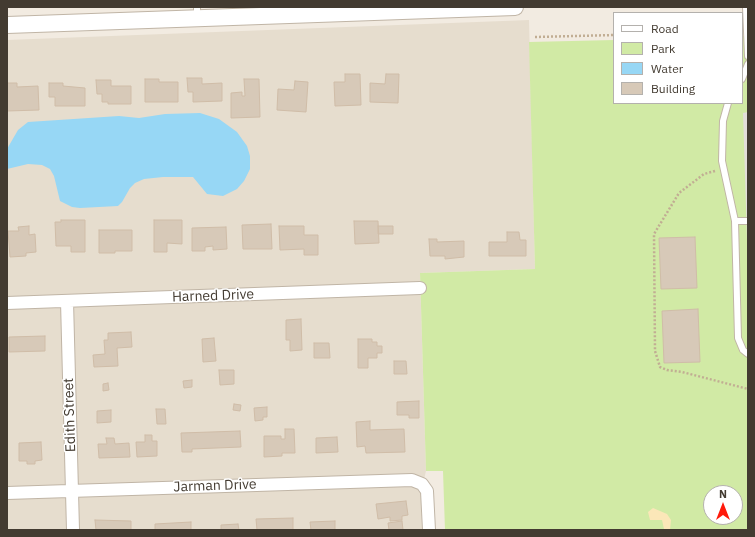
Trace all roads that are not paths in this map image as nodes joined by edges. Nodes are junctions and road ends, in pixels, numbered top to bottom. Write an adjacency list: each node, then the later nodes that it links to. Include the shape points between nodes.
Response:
1 (515, 7): 3 (street)
2 (746, 7): 6 (lane)
3 (372, 9): 4 (street)
4 (197, 12): 5 (street)
5 (7, 25)
6 (748, 56)
7 (748, 64): 8 (lane)
8 (743, 76)
9 (728, 104): 11 (lane, via 723,120 724,168)
10 (748, 220): 11 (lane)
11 (735, 221): 15 (lane, via 738,338 743,350)
12 (420, 288): 13 (street, Harned Drive)
13 (67, 301): 14 (street, Harned Drive); 16 (street, Edith Street)
14 (7, 303)
15 (748, 354)
16 (72, 491): 17 (street, Jarman Drive); 18 (street, Edith Street); 19 (street, Jarman Drive, via 412,480 422,484 427,492)
17 (7, 493)
18 (74, 530)
19 (429, 530)

